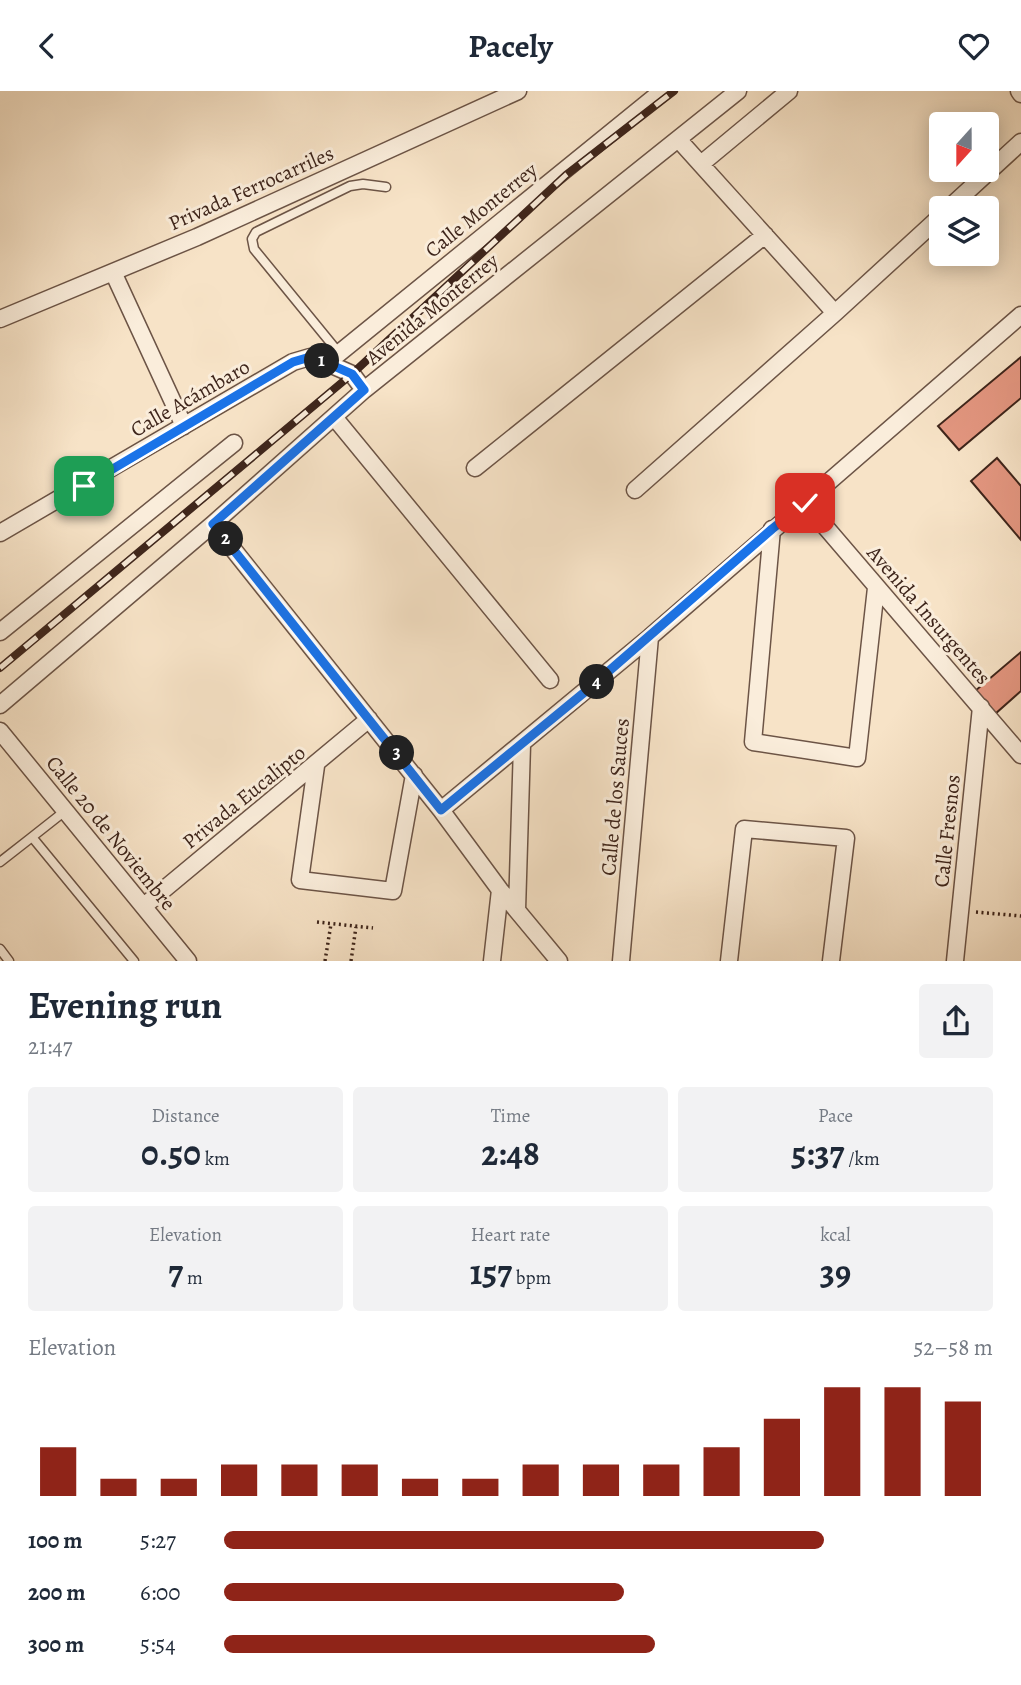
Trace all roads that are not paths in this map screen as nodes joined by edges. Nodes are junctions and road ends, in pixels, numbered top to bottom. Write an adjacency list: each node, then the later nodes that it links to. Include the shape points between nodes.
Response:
1 (518, 91): 12 (street, Privada Ferrocarriles)
2 (662, 91): 16 (street, Calle Monterrey)
3 (738, 91): 5 (street, Avenida Monterrey)
4 (789, 91): 7 (street)
5 (678, 139): 7 (street); 17 (street, Avenida Monterrey)
6 (1021, 142): 9 (street)
7 (701, 164): 11 (street)
8 (386, 187): 16 (lane, via 350,186 256,232 252,239 254,249)
9 (962, 196)
10 (929, 227): 13 (street)
11 (765, 235): 13 (street); 21 (street)
12 (113, 272): 15 (street, Privada Ferrocarriles); 19 (street)
13 (835, 313): 22 (street)
14 (1021, 315): 23 (street)
15 (0, 319)
16 (333, 358): 17 (street, Calle Acámbaro); 19 (street, Calle Acámbaro, via 293,362)
17 (364, 390): 18 (street, Avenida Monterrey)
18 (334, 417): 24 (street, Avenida Monterrey); 30 (street)
19 (184, 426): 26 (street, Calle Acámbaro)
20 (234, 443): 28 (street)
21 (475, 468)
22 (635, 490)
23 (805, 503): 25 (street); 27 (street, Avenida Insurgentes)
24 (213, 524): 31 (street, Avenida Monterrey); 33 (street)
25 (772, 529): 27 (street, via 753,742 857,758); 29 (street)
26 (0, 533)
27 (876, 588): 32 (street, Avenida Insurgentes)
28 (0, 632)
29 (650, 637): 35 (street); 52 (street, Calle de los Sauces)
30 (550, 680)
31 (0, 705)
32 (981, 707): 36 (street, Avenida Insurgentes); 55 (street, Calle Fresnos)
33 (369, 719): 37 (street, Privada Eucalipto); 38 (street)
34 (0, 731): 40 (street, Calle 20 de Noviembre)
35 (522, 745): 39 (street); 45 (street)
36 (1021, 755)
37 (316, 766): 38 (street, via 300,880 393,891); 44 (street, Privada Eucalipto)
38 (414, 775): 39 (street)
39 (441, 810): 43 (street)
40 (65, 811): 41 (lane); 44 (street, Calle 20 de Noviembre)
41 (32, 837): 42 (lane); 48 (lane)
42 (0, 862)
43 (500, 890): 45 (street); 50 (street)
44 (144, 906): 49 (street, Calle 20 de Noviembre)
45 (517, 909): 51 (street)
46 (0, 949): 47 (lane)
47 (9, 961)
48 (134, 961)
49 (188, 961)
50 (492, 961)
51 (559, 961)
52 (621, 961)
53 (729, 961): 54 (street, via 744,829 846,838)
54 (831, 961)
55 (955, 961)

